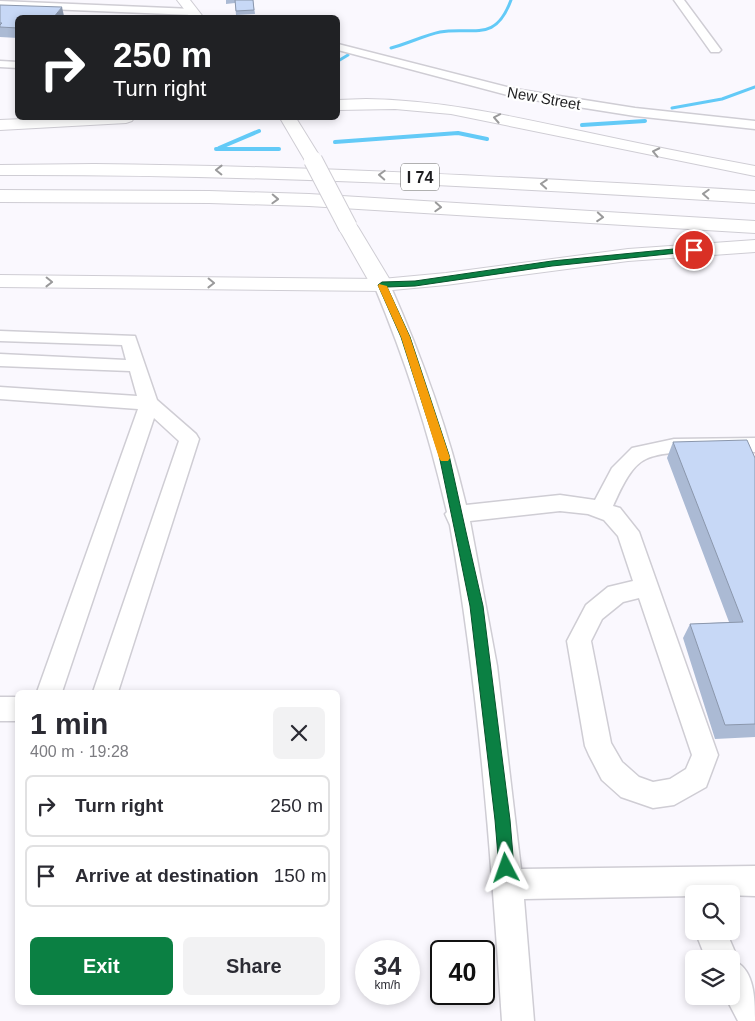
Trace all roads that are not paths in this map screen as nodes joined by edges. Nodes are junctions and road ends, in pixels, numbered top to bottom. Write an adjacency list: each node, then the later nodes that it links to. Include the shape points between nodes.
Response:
1 (183, 0): 4 (main road)
2 (679, 0): 6 (street)
3 (2, 3): 4 (street)
4 (195, 15)
5 (340, 48): 12 (street, New Street, via 515,93 591,106)
6 (715, 50)
7 (0, 64): 8 (street)
8 (15, 65)
9 (340, 105): 17 (main road, one-way to 9, via 433,106 390,102)
10 (90, 120): 13 (main road)
11 (289, 120): 25 (main road, bridge)
12 (755, 124)
13 (0, 125)
14 (0, 165): 15 (main road, via 48,164)
15 (84, 168): 16 (main road, I 74); 20 (main road, I 74, one-way to 15, via 370,175)
16 (0, 170)
17 (755, 171)
18 (0, 196): 19 (main road, I 74)
19 (209, 197): 21 (main road); 22 (main road, I 74, one-way to 22, via 441,207)
20 (755, 197)
21 (0, 205)
22 (755, 227)
23 (755, 246): 25 (main road, via 646,253)
24 (0, 281): 25 (main road, one-way to 25)
25 (382, 285): 33 (street, via 405,337 444,455)
26 (0, 336): 28 (street, via 129,340)
27 (0, 360): 28 (street)
28 (137, 366): 30 (street)
29 (0, 393): 30 (street)
30 (149, 403): 35 (street); 36 (street, via 189,438)
31 (755, 445): 32 (street, via 674,446 639,453 619,473)
32 (601, 510): 33 (street, via 560,503); 34 (street, via 612,514 628,532)
33 (456, 514): 40 (street, via 476,606)
34 (648, 587): 34 (street, via 705,754 696,778 674,792 653,795 631,788 612,771 598,746 579,641 594,612 616,594)
35 (50, 690)
36 (107, 690)
37 (0, 709): 38 (street)
38 (15, 709)
39 (755, 881): 41 (street)
40 (508, 884): 42 (street); 45 (street)
41 (719, 885)
42 (685, 888)
43 (740, 992): 44 (street)
44 (755, 1019)
45 (518, 1021)

